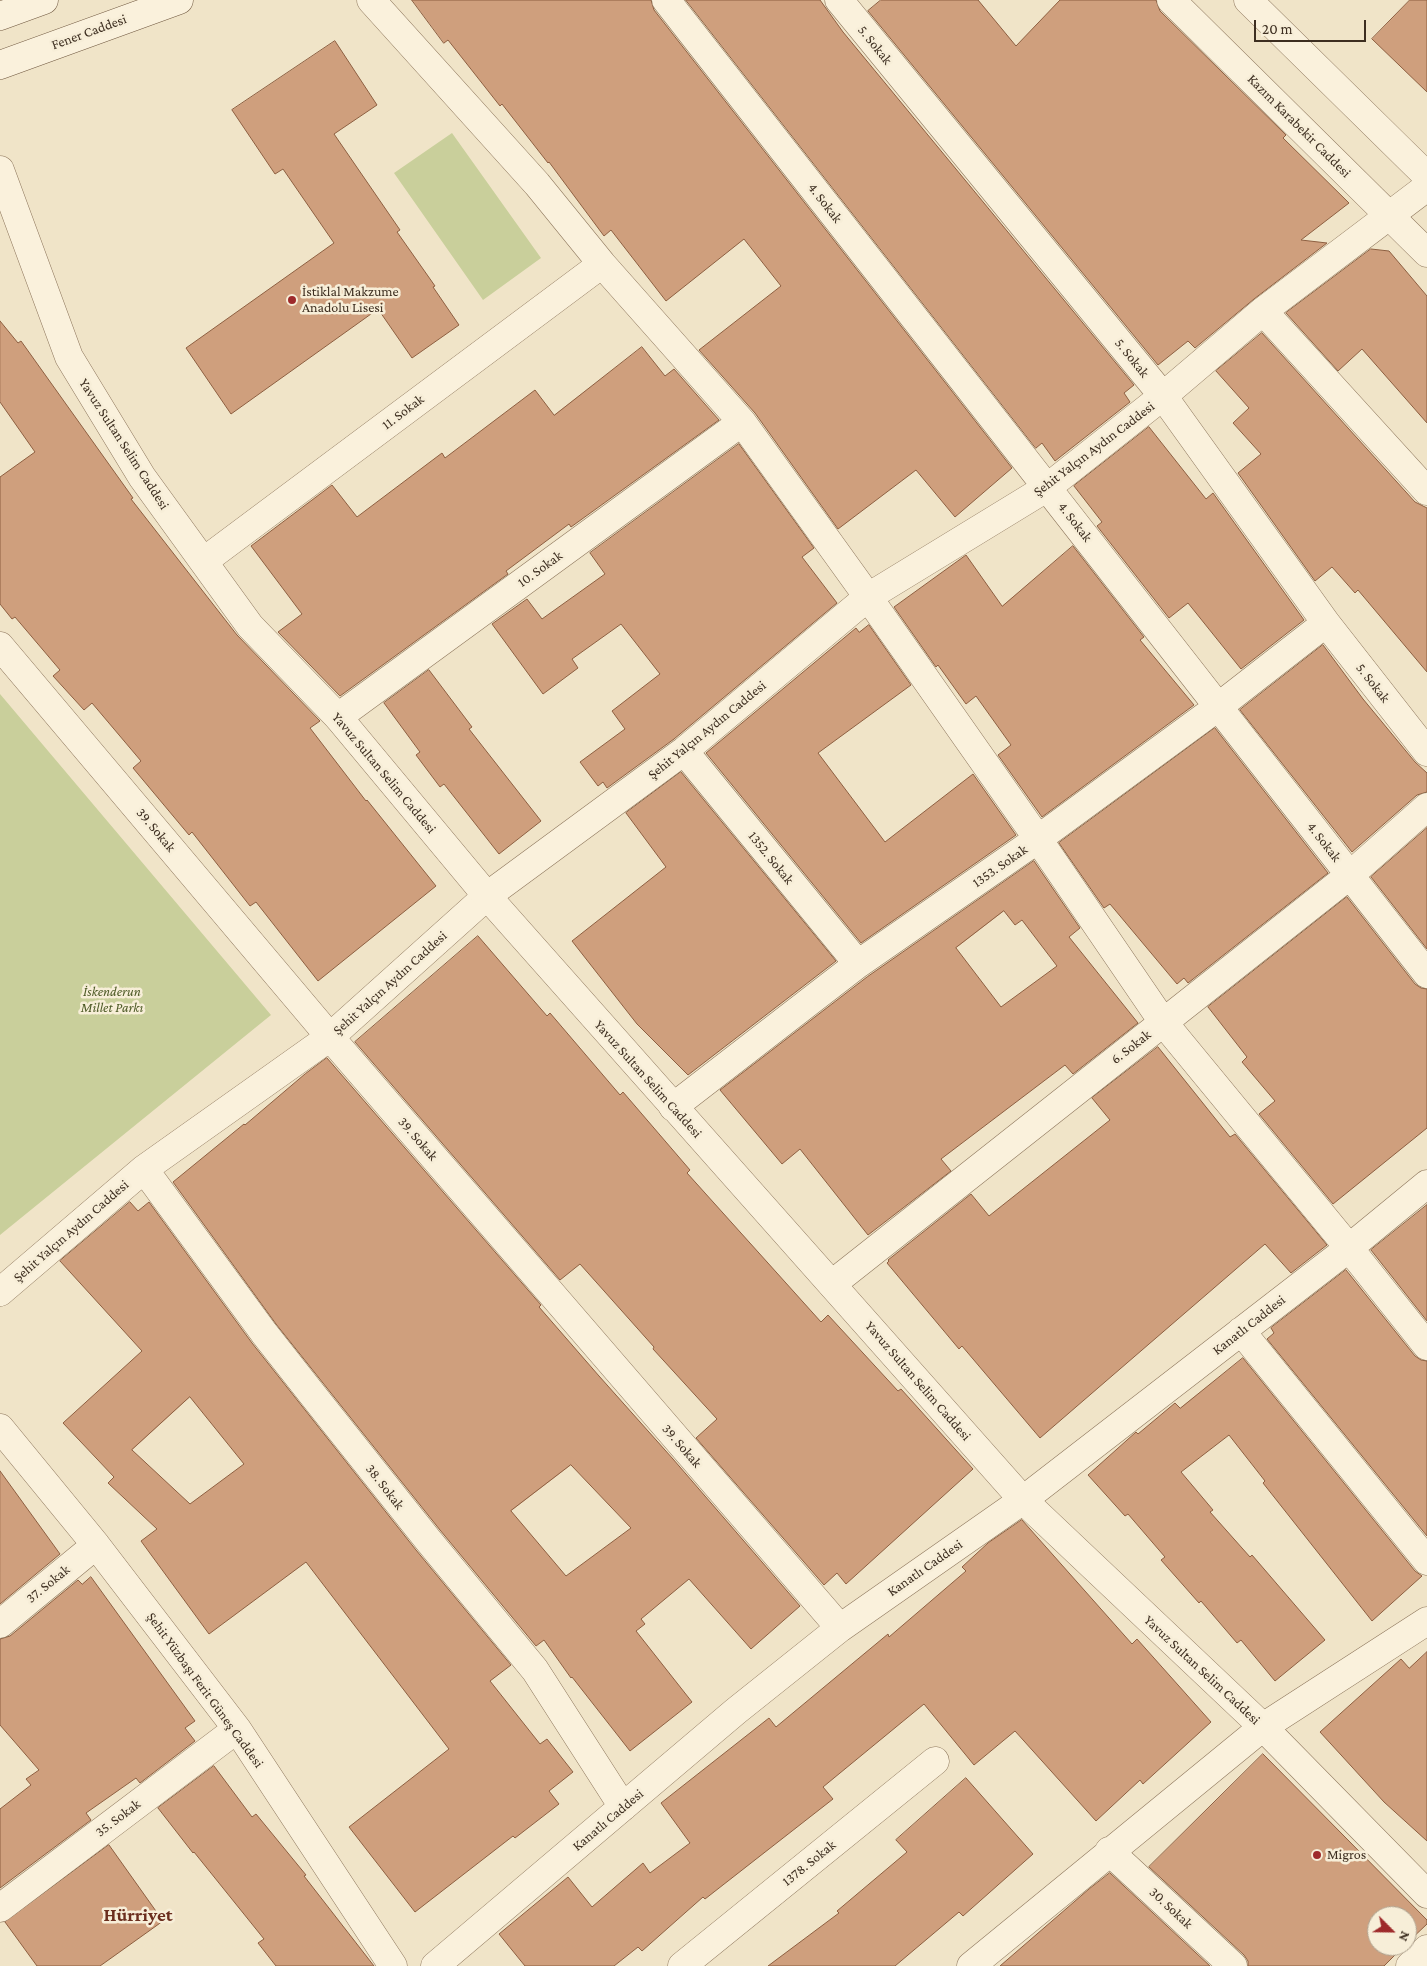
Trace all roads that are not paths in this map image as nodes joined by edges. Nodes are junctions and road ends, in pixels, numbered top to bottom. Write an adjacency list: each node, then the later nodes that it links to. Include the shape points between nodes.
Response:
1 (44, 0): 8 (street)
2 (179, 0): 9 (street, Fener Caddesi)
3 (371, 0): 15 (street, via 537,184)
4 (666, 0): 19 (street, 4. Sokak)
5 (839, 0): 17 (street, 5. Sokak)
6 (1171, 0): 13 (street, Kazım Karabekir Caddesi)
7 (1248, 0): 11 (street)
8 (0, 16)
9 (0, 65)
10 (0, 170): 21 (street, Yavuz Sultan Selim Caddesi, via 69,357 142,477)
11 (1427, 176)
12 (1427, 187): 13 (street, Şehit Yalçın Aydın Caddesi)
13 (1390, 216): 14 (street, Kazım Karabekir Caddesi); 16 (street, Şehit Yalçın Aydın Caddesi)
14 (1427, 253)
15 (602, 264): 18 (street); 21 (street, 11. Sokak)
16 (1263, 312): 17 (street, Şehit Yalçın Aydın Caddesi); 20 (street)
17 (1164, 396): 19 (street, Şehit Yalçın Aydın Caddesi); 23 (street, 5. Sokak)
18 (742, 422): 22 (street); 26 (street, 10. Sokak)
19 (1048, 487): 22 (street, Şehit Yalçın Aydın Caddesi); 25 (street, 4. Sokak)
20 (1427, 492)
21 (204, 561): 26 (street, Yavuz Sultan Selim Caddesi, via 250,626)
22 (868, 597): 27 (street, Şehit Yalçın Aydın Caddesi); 30 (street)
23 (1326, 623): 25 (street, 1353. Sokak); 28 (street, 5. Sokak)
24 (0, 646): 36 (street, 39. Sokak)
25 (1218, 708): 30 (street, 1353. Sokak); 31 (street, 4. Sokak)
26 (338, 717): 32 (street, Yavuz Sultan Selim Caddesi)
27 (684, 751): 32 (street, Şehit Yalçın Aydın Caddesi); 33 (street, 1352. Sokak)
28 (1427, 752)
29 (1427, 807): 31 (street, 6. Sokak)
30 (1038, 839): 33 (street, 1353. Sokak); 35 (street)
31 (1350, 875): 34 (street, 4. Sokak); 35 (street, 6. Sokak)
32 (486, 896): 36 (street, Şehit Yalçın Aydın Caddesi); 37 (street, Yavuz Sultan Selim Caddesi)
33 (858, 964): 37 (street, 1353. Sokak)
34 (1427, 974)
35 (1163, 1022): 40 (street); 41 (street, 6. Sokak)
36 (330, 1037): 38 (street, Şehit Yalçın Aydın Caddesi); 51 (street, 39. Sokak)
37 (673, 1108): 41 (street, Yavuz Sultan Selim Caddesi)
38 (144, 1169): 42 (street, Şehit Yalçın Aydın Caddesi); 55 (street, 38. Sokak, via 264,1333 535,1670)
39 (1427, 1184): 40 (street, Kanatlı Caddesi)
40 (1349, 1248): 43 (street, Kanatlı Caddesi); 44 (street)
41 (832, 1284): 46 (street, Yavuz Sultan Selim Caddesi)
42 (0, 1292)
43 (1241, 1331): 46 (street, Kanatlı Caddesi); 48 (street)
44 (1427, 1346)
45 (0, 1428): 47 (street, Şehit Yüzbaşı Ferit Güneş Caddesi)
46 (1023, 1500): 51 (street, Kanatlı Caddesi); 52 (street, Yavuz Sultan Selim Caddesi)
47 (96, 1545): 50 (street, 37. Sokak); 53 (street, Şehit Yüzbaşı Ferit Güneş Caddesi)
48 (1427, 1561)
49 (1427, 1621): 52 (street)
50 (0, 1624)
51 (840, 1628): 55 (street, Kanatlı Caddesi)
52 (1263, 1727): 56 (street); 57 (street, Yavuz Sultan Selim Caddesi)
53 (237, 1729): 58 (street, 35. Sokak); 60 (street, Şehit Yüzbaşı Ferit Güneş Caddesi)
54 (935, 1761): 62 (street, 1378. Sokak)
55 (622, 1808): 61 (street, Kanatlı Caddesi)
56 (1109, 1851): 63 (street); 64 (street, 30. Sokak)
57 (1427, 1894)
58 (0, 1908)
59 (1427, 1949): 65 (street)
60 (393, 1966)
61 (435, 1966)
62 (682, 1966)
63 (971, 1966)
64 (1233, 1966)
65 (1410, 1966)

